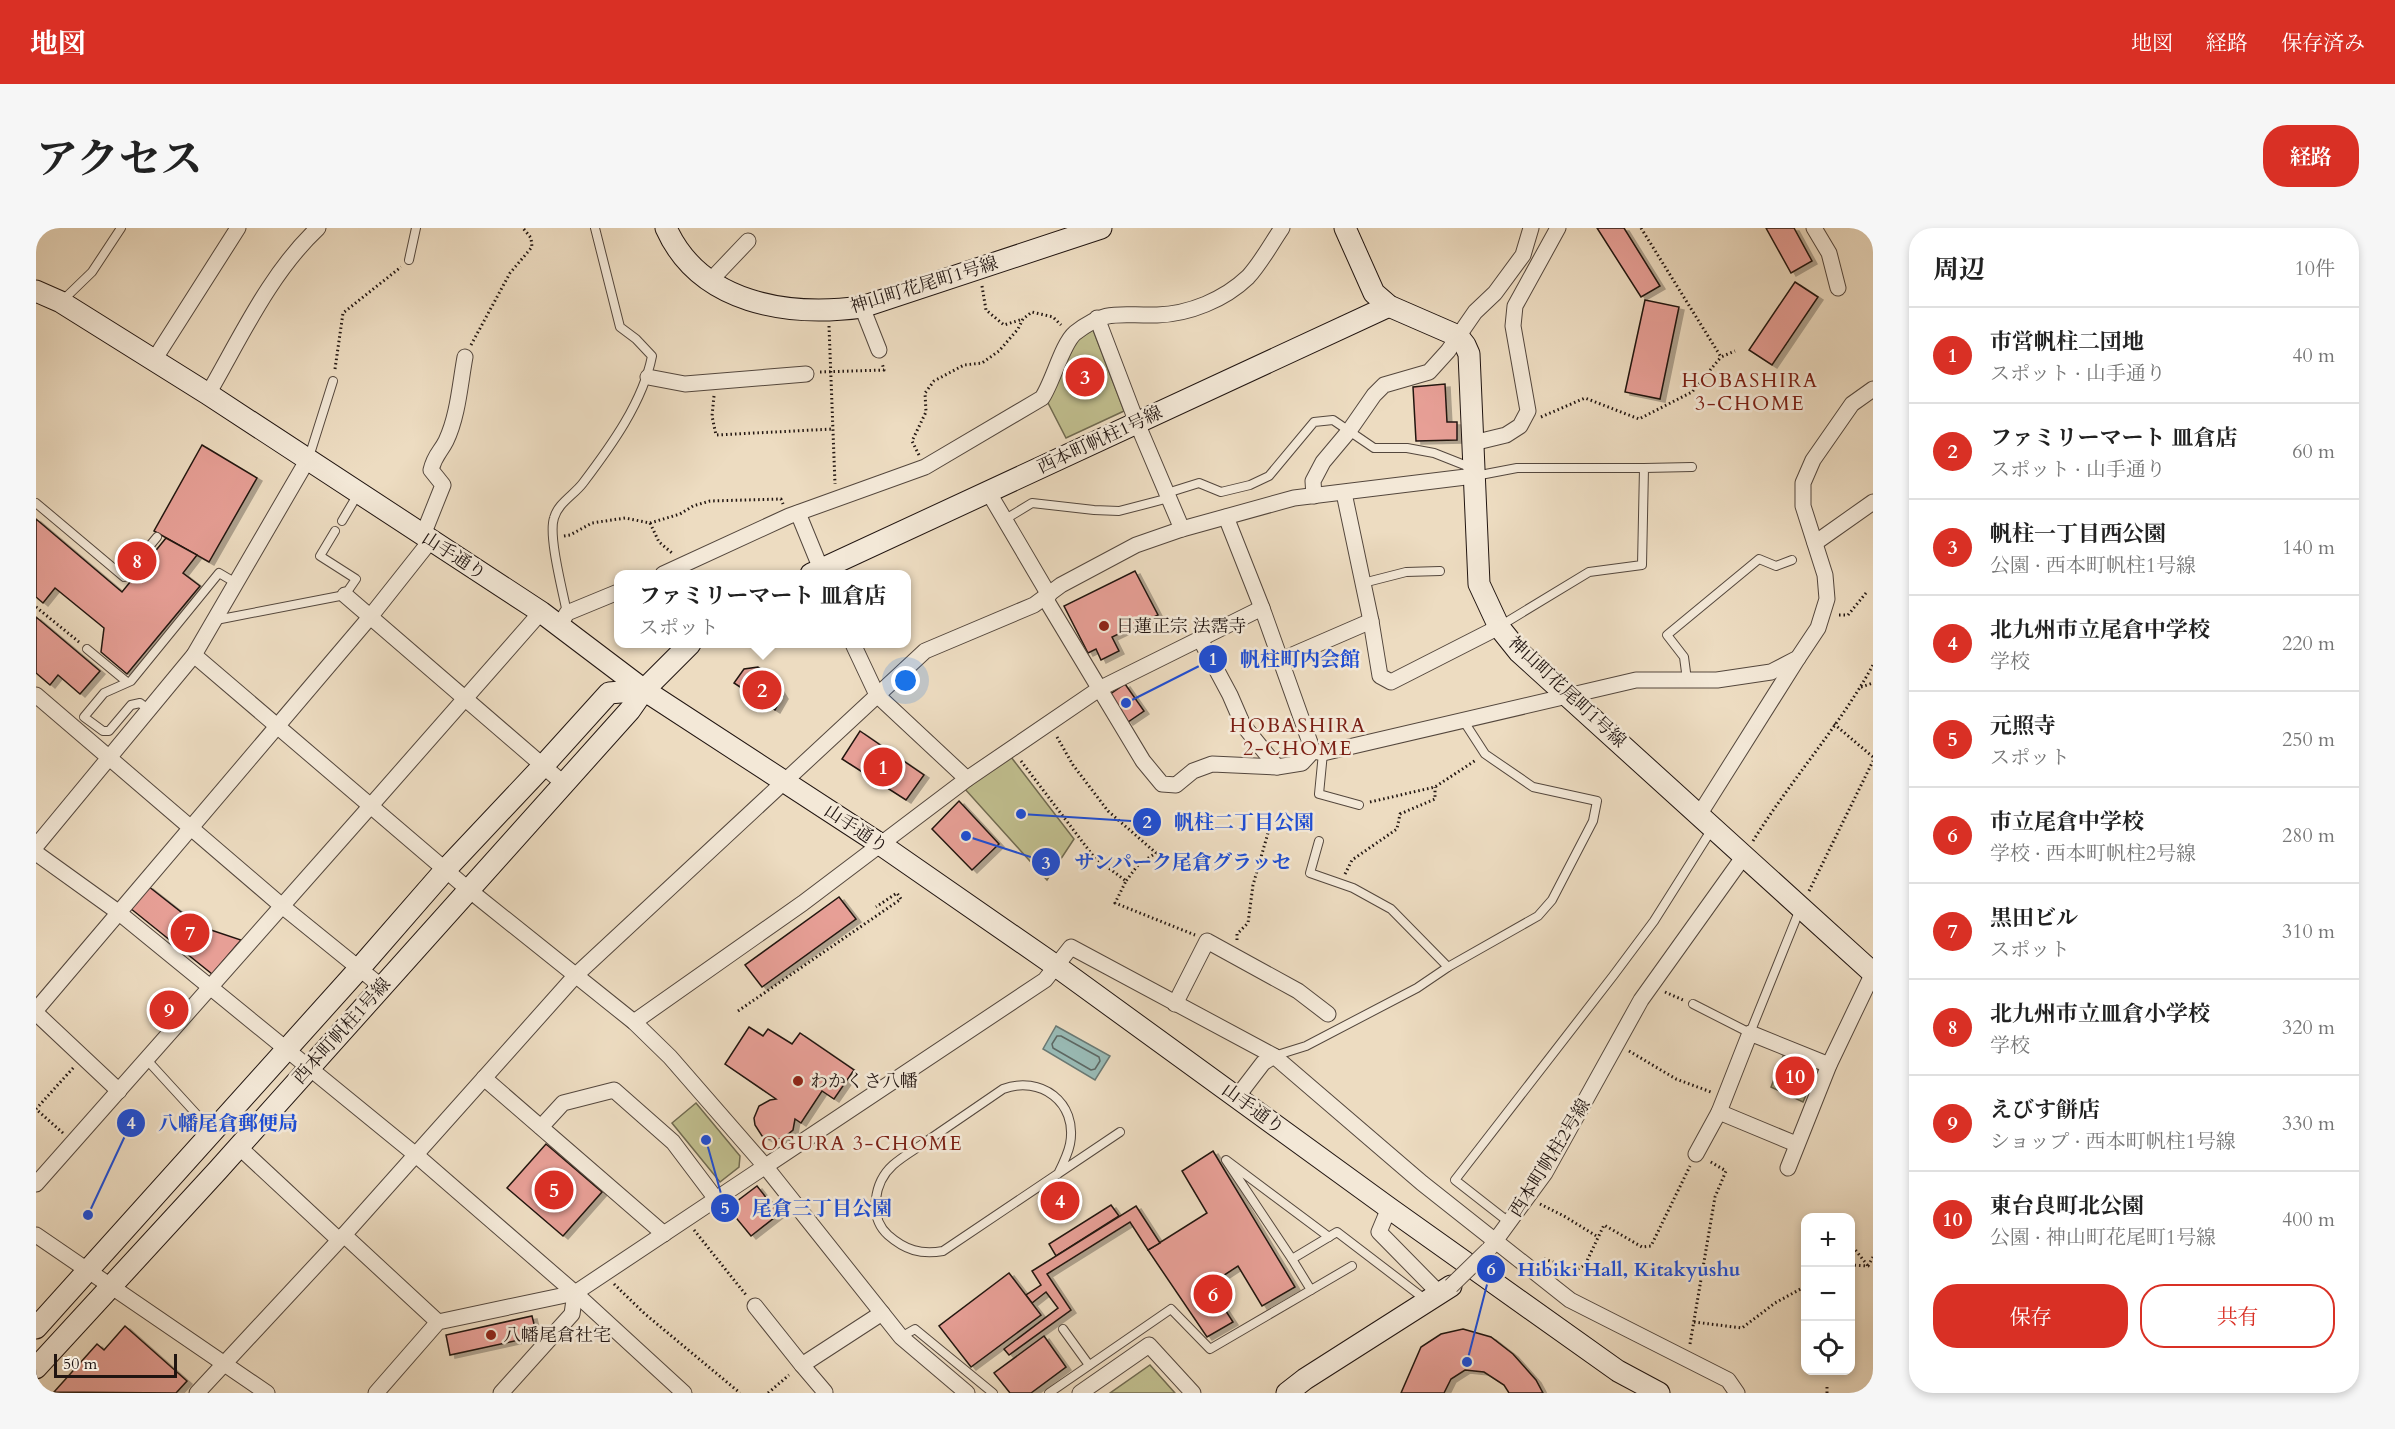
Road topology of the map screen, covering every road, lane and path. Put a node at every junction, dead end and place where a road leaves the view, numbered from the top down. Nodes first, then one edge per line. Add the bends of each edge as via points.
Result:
1 (121, 228) edge
2 (238, 228) edge
3 (318, 228) edge
4 (416, 228) edge
5 (523, 228) edge
6 (595, 228) edge
7 (666, 228) edge
8 (1101, 228) edge
9 (1282, 228) edge
10 (1345, 228) edge
11 (1531, 228) edge
12 (1558, 228) edge
13 (1641, 228) edge
14 (1814, 228) edge
15 (748, 240) dead end
16 (409, 260) joint
17 (980, 270) junction
18 (709, 282) junction
19 (1838, 288) dead end
20 (36, 291) edge
21 (61, 302) junction
22 (1389, 306) junction
23 (862, 307) junction
24 (828, 312) junction
25 (1097, 318) junction
26 (1023, 319) junction
27 (1073, 335) junction
28 (1458, 336) junction
29 (879, 350) dead end
30 (1735, 351) dead end
31 (465, 357) joint
32 (1721, 357) junction
33 (154, 360) junction
34 (884, 370) dead end
35 (832, 371) junction
36 (806, 374) joint
37 (648, 377) junction
38 (333, 381) joint
39 (1873, 389) edge
40 (208, 394) junction
41 (712, 416) dead end
42 (1137, 423) junction
43 (1520, 426) junction
44 (834, 429) junction
45 (1349, 431) junction
46 (1473, 443) junction
47 (308, 459) junction
48 (1692, 466) dead end
49 (924, 467) junction
50 (1644, 468) junction
51 (1474, 472) junction
52 (359, 493) junction
53 (988, 493) junction
54 (1344, 493) junction
55 (1168, 496) junction
56 (1314, 496) junction
57 (836, 499) junction
58 (1873, 502) edge
59 (36, 503) edge
60 (794, 514) junction
61 (1226, 517) junction
62 (342, 520) dead end
63 (1004, 520) junction
64 (650, 523) junction
65 (1182, 529) junction
66 (335, 531) dead end
67 (157, 537) dead end
68 (553, 537) junction
69 (427, 538) junction
70 (1815, 543) junction
71 (1792, 560) dead end
72 (679, 568) junction
73 (674, 570) edge
74 (818, 570) edge
75 (825, 570) edge
76 (1440, 571) dead end
77 (236, 583) junction
78 (1363, 583) junction
79 (1866, 593) dead end
80 (614, 594) edge
81 (345, 596) junction
82 (1047, 596) junction
83 (36, 606) edge
84 (1262, 608) junction
85 (541, 612) junction
86 (1822, 616) junction
87 (370, 617) junction
88 (564, 619) junction
89 (214, 620) junction
90 (1371, 621) junction
91 (1499, 627) junction
92 (1200, 639) junction
93 (686, 648) edge
94 (855, 648) edge
95 (87, 649) joint
96 (194, 655) junction
97 (1798, 658) junction
98 (1281, 660) junction
99 (1873, 665) edge
100 (1687, 680) junction
101 (127, 682) junction
102 (1873, 683) edge
103 (1861, 687) junction
104 (1099, 689) junction
105 (644, 690) junction
106 (36, 695) edge
107 (877, 695) junction
108 (1571, 697) junction
109 (465, 698) junction
110 (149, 710) junction
111 (1462, 720) junction
112 (278, 724) junction
113 (1049, 724) junction
114 (1834, 724) junction
115 (1012, 749) junction
116 (1318, 752) junction
117 (1485, 754) junction
118 (109, 758) junction
119 (1873, 758) edge
120 (543, 766) junction
121 (1277, 767) junction
122 (967, 779) junction
123 (783, 781) junction
124 (562, 783) junction
125 (1435, 787) junction
126 (371, 805) junction
127 (1359, 805) joint
128 (1706, 821) junction
129 (1270, 826) dead end
130 (190, 828) junction
131 (1319, 841) dead end
132 (880, 844) junction
133 (36, 846) edge
134 (36, 853) edge
135 (1744, 856) junction
136 (446, 868) junction
137 (1126, 881) junction
138 (1813, 882) dead end
139 (1340, 884) junction
140 (469, 890) junction
141 (282, 906) junction
142 (1802, 906) junction
143 (876, 907) dead end
144 (118, 912) junction
145 (1207, 941) junction
146 (1235, 957) junction
147 (1056, 966) junction
148 (1448, 967) junction
149 (358, 970) junction
150 (1873, 973) edge
151 (576, 975) junction
152 (1651, 986) junction
153 (213, 987) junction
154 (382, 987) junction
155 (1175, 1004) junction
156 (1693, 1004) joint
157 (36, 1011) edge
158 (738, 1011) dead end
159 (1328, 1014) dead end
160 (634, 1022) junction
161 (1750, 1032) junction
162 (1617, 1045) junction
163 (286, 1049) junction
164 (1274, 1056) junction
165 (83, 1057) junction
166 (147, 1060) junction
167 (1829, 1065) junction
168 (309, 1067) junction
169 (484, 1078) junction
170 (119, 1091) junction
171 (1237, 1097) junction
172 (1722, 1105) junction
173 (541, 1127) junction
174 (213, 1132) junction
175 (1120, 1132) dead end
176 (73, 1143) junction
177 (1796, 1144) junction
178 (239, 1147) junction
179 (196, 1151) junction
180 (1696, 1154) junction
181 (416, 1155) junction
182 (765, 1166) junction
183 (1788, 1168) dead end
184 (218, 1170) junction
185 (1058, 1174) junction
186 (36, 1184) edge
187 (1528, 1197) junction
188 (716, 1199) junction
189 (1389, 1208) junction
190 (686, 1220) junction
191 (1510, 1223) junction
192 (664, 1234) junction
193 (36, 1235) edge
194 (341, 1237) junction
195 (1329, 1237) junction
196 (1598, 1237) junction
197 (1492, 1245) junction
198 (1855, 1248) edge
199 (1516, 1257) junction
200 (1873, 1257) edge
201 (1292, 1259) junction
202 (1855, 1265) edge
203 (1352, 1266) dead end
204 (1868, 1266) junction
205 (88, 1271) junction
206 (604, 1274) junction
207 (112, 1286) junction
208 (1801, 1289) edge
209 (1311, 1290) junction
210 (575, 1293) junction
211 (1439, 1294) junction
212 (755, 1306) joint
213 (882, 1313) junction
214 (438, 1322) junction
215 (1694, 1322) junction
216 (36, 1328) edge
217 (1063, 1329) dead end
218 (901, 1337) junction
219 (1687, 1361) junction
220 (224, 1363) junction
221 (802, 1365) junction
222 (1089, 1365) junction
223 (36, 1368) edge
224 (775, 1386) dead end
225 (1827, 1386) dead end
226 (825, 1392) edge
227 (197, 1393) edge
228 (267, 1393) edge
229 (376, 1393) edge
230 (501, 1393) edge
231 (684, 1393) edge
232 (740, 1393) edge
233 (768, 1393) edge
234 (967, 1393) edge
235 (993, 1393) edge
236 (1048, 1393) edge
237 (1080, 1393) edge
238 (1194, 1393) edge
239 (1287, 1393) edge
240 (1659, 1393) edge
241 (1737, 1393) edge
242 (1827, 1393) edge

1 - 21 lane via 93,272
2 - 33 street
3 - 40 street via 272,284
4 - 16 lane
5 - 31 path via 532,247 510,273
6 - 37 lane via 620,327 652,356
7 - 18 street, 神山町花尾町1号線 via 691,265
8 - 17 street, 神山町花尾町1号線
9 - 25 street via 1249,276 1197,309
10 - 22 street via 1374,293
11 - 28 street via 1523,255
12 - 43 street via 1515,306 1514,326 1528,411
13 - 32 path
14 - 19 street via 1830,253
15 - 18 street
16 - 38 path via 343,312
17 - 23 street, 神山町花尾町1号線
17 - 26 path via 986,310 1004,325
18 - 24 street, 神山町花尾町1号線 via 772,308
20 - 21 street, 山手通り
21 - 33 street, 山手通り
22 - 28 street
22 - 42 street, 西本町帆柱1号線
23 - 24 street, 神山町花尾町1号線
23 - 29 street
24 - 35 path
25 - 27 street
25 - 42 street
26 - 27 path via 1032,312 1053,317
26 - 49 path via 999,351 982,363 964,365 934,381 925,393 926,412 912,441
27 - 49 street via 1042,398
28 - 45 street via 1429,372 1384,385
28 - 46 street, 神山町花尾町1号線 via 1469,354
30 - 32 path
31 - 69 street via 456,410 446,441 434,457 432,470 443,485
32 - 43 path via 1692,392 1639,419 1585,398
33 - 40 street, 山手通り
34 - 35 path
35 - 36 path
35 - 44 path
36 - 37 street via 685,384
37 - 68 lane via 619,432 581,486 561,504 553,518
38 - 47 lane
39 - 70 street via 1852,404 1813,460 1803,483 1803,506
40 - 47 street, 山手通り
41 - 44 path via 716,435
42 - 53 street, 西本町帆柱1号線
42 - 55 street
43 - 46 street via 1506,435
44 - 57 path
45 - 51 lane via 1374,448 1434,453
45 - 55 lane via 1333,420 1314,422 1269,476 1221,492 1199,483
45 - 56 street via 1323,462 1313,481
46 - 51 street, 神山町花尾町1号線
47 - 52 street, 山手通り
47 - 77 street
48 - 50 lane
49 - 57 street
50 - 51 lane
50 - 91 lane via 1642,565 1589,572
51 - 54 street
51 - 91 street, 神山町花尾町1号線 via 1479,584
52 - 62 lane
52 - 69 street, 山手通り
53 - 63 street
53 - 75 street, 西本町帆柱1号線
54 - 56 street
54 - 78 street
55 - 63 lane via 1119,511 1032,503
55 - 65 street
56 - 61 street
57 - 60 street
58 - 70 street
59 - 67 lane via 124,577
60 - 64 path via 781,499 710,501
60 - 72 street
60 - 74 street
61 - 65 street
61 - 84 street
63 - 82 street
64 - 68 path via 625,518 592,523 570,535
64 - 72 path via 659,542 676,556
65 - 82 street via 1136,544
66 - 81 lane via 320,556 356,579
68 - 88 lane
69 - 85 street, 山手通り
69 - 87 street
70 - 86 street via 1826,583 1827,600
71 - 100 lane via 1776,566 1759,560 1667,635 1684,657
72 - 73 street
76 - 78 lane via 1406,572
77 - 89 street
77 - 101 lane via 219,573
78 - 90 street
79 - 86 path via 1848,615
80 - 88 street
81 - 87 street
81 - 89 lane
82 - 104 street
82 - 107 street via 1034,606 925,651
83 - 95 path
84 - 92 street
84 - 98 street
85 - 88 street, 山手通り
85 - 109 street
86 - 97 street
87 - 109 street
87 - 112 street
88 - 105 street, 山手通り
89 - 96 street
90 - 91 street via 1380,676 1391,682
90 - 98 street
91 - 108 street, 神山町花尾町1号線 via 1519,652
92 - 104 street
92 - 121 street via 1243,726
93 - 105 street, 西本町帆柱1号線
94 - 107 street
95 - 101 lane
96 - 110 street
96 - 112 street
97 - 100 street via 1770,672
97 - 128 street
98 - 116 street
99 - 103 path
100 - 108 street via 1636,680
101 - 110 lane via 104,693 84,717 102,731 109,731 131,705 141,703
102 - 103 path
103 - 114 path
104 - 113 street
104 - 121 street via 1143,761 1162,784 1176,785 1193,771 1212,764
105 - 120 street, 西本町帆柱1号線 via 609,693
105 - 123 street, 山手通り
105 - 124 street, 西本町帆柱1号線
106 - 118 street
107 - 122 street
107 - 123 street
108 - 111 street
108 - 128 street, 神山町花尾町1号線
109 - 120 street
109 - 126 street
110 - 118 street
111 - 116 street
111 - 117 lane
112 - 126 street
112 - 130 street
113 - 115 street
113 - 137 path via 1073,765 1108,811 1156,853 1138,865
114 - 119 path
114 - 135 path
115 - 122 street
115 - 137 path via 1094,857
116 - 121 street via 1302,763
116 - 127 lane via 1319,794
117 - 125 path
117 - 148 lane via 1533,787 1598,801 1593,821 1552,900 1539,916
118 - 130 street
118 - 133 street
119 - 138 path
120 - 124 street
120 - 136 street, 西本町帆柱1号線
122 - 132 street
123 - 132 street, 山手通り
123 - 151 street
124 - 140 street, 西本町帆柱1号線
125 - 127 path
125 - 139 path via 1435,800 1401,814 1397,829 1352,860
126 - 136 street
126 - 141 street
128 - 135 street, 神山町花尾町1号線
128 - 191 lane via 1654,921 1455,1180
129 - 146 path via 1253,885 1248,923 1238,934
130 - 141 street
130 - 144 street
131 - 139 lane via 1310,873
132 - 147 street, 山手通り
132 - 160 street
134 - 144 street
135 - 142 street, 神山町花尾町1号線
135 - 152 street, 西本町帆柱2号線
136 - 140 street
136 - 149 street, 西本町帆柱1号線
137 - 145 path via 1115,903
139 - 148 lane via 1392,909
140 - 151 street
140 - 154 street, 西本町帆柱1号線
141 - 149 street
141 - 153 street
142 - 150 street, 神山町花尾町1号線
142 - 161 lane
143 - 158 path via 897,893 901,899
144 - 153 street
144 - 157 street
145 - 146 street
145 - 155 street
146 - 159 street via 1298,991
147 - 155 street via 1071,946
147 - 171 street, 山手通り
147 - 182 street via 1045,980
148 - 164 lane via 1418,988 1306,1046
149 - 154 street
149 - 163 street, 西本町帆柱1号線
150 - 167 street
151 - 160 street
151 - 169 street
152 - 156 path
152 - 162 street, 西本町帆柱2号線
153 - 163 street
153 - 166 street
154 - 168 street, 西本町帆柱1号線
155 - 164 street
156 - 161 lane
157 - 165 street
160 - 182 street via 670,1057
161 - 167 street
161 - 172 street
162 - 172 path
162 - 187 street, 西本町帆柱2号線
163 - 168 street
163 - 174 street, 西本町帆柱1号線
164 - 171 street
164 - 197 street
165 - 170 street
165 - 176 path via 36,1109
166 - 170 street
166 - 174 lane
167 - 177 street
168 - 178 street, 西本町帆柱1号線
168 - 181 street
169 - 173 street
169 - 181 street
170 - 176 street
171 - 189 street, 山手通り
172 - 177 street
172 - 180 street
173 - 188 street via 562,1103 614,1090 673,1142
173 - 192 street
174 - 179 street, 西本町帆柱1号線
175 - 185 lane
176 - 186 street
177 - 183 street
178 - 184 street, 西本町帆柱1号線
178 - 194 street
179 - 184 street
179 - 205 street, 西本町帆柱1号線
180 - 196 path via 1651,1246 1642,1247 1604,1225
180 - 215 path via 1726,1171 1715,1197
181 - 194 street
181 - 210 street
182 - 188 street
182 - 213 street
184 - 207 street, 西本町帆柱1号線
185 - 185 lane via 943,1251 927,1254 904,1247 885,1233 877,1217 877,1188 892,1166 1003,1089 1018,1083 1046,1090 1059,1099 1066,1112 1071,1142
187 - 191 street, 西本町帆柱2号線
187 - 196 path
188 - 190 street
189 - 211 street via 1379,1232
189 - 240 street, 山手通り via 1618,1371
190 - 192 street
190 - 212 path
191 - 197 street, 西本町帆柱2号線
192 - 206 street
193 - 205 street
194 - 214 street
194 - 220 street
195 - 201 lane
195 - 201 lane via 1226,1160
195 - 211 lane via 1337,1232
196 - 199 path via 1585,1265 1576,1270 1534,1255
197 - 199 street
197 - 211 street, 西本町帆柱2号線, bridge
198 - 204 path
199 - 219 street via 1570,1300
200 - 204 path
201 - 209 lane
202 - 204 path
203 - 209 lane
205 - 207 street
205 - 216 street, 西本町帆柱1号線
206 - 210 street
206 - 232 path via 645,1314
207 - 220 street
207 - 223 street, 西本町帆柱1号線
208 - 215 path via 1742,1328
209 - 222 lane via 1210,1349 1171,1309
210 - 214 street
210 - 230 street via 572,1314
210 - 231 street
211 - 239 street, 西本町帆柱2号線
212 - 221 street
213 - 218 street
213 - 221 street
214 - 229 street
215 - 219 path
217 - 222 lane
218 - 234 street
218 - 235 lane via 915,1329
219 - 241 street via 1728,1380
220 - 227 street
220 - 228 street
221 - 226 street
222 - 236 lane
224 - 233 path
225 - 242 path
237 - 238 street via 1149,1345

